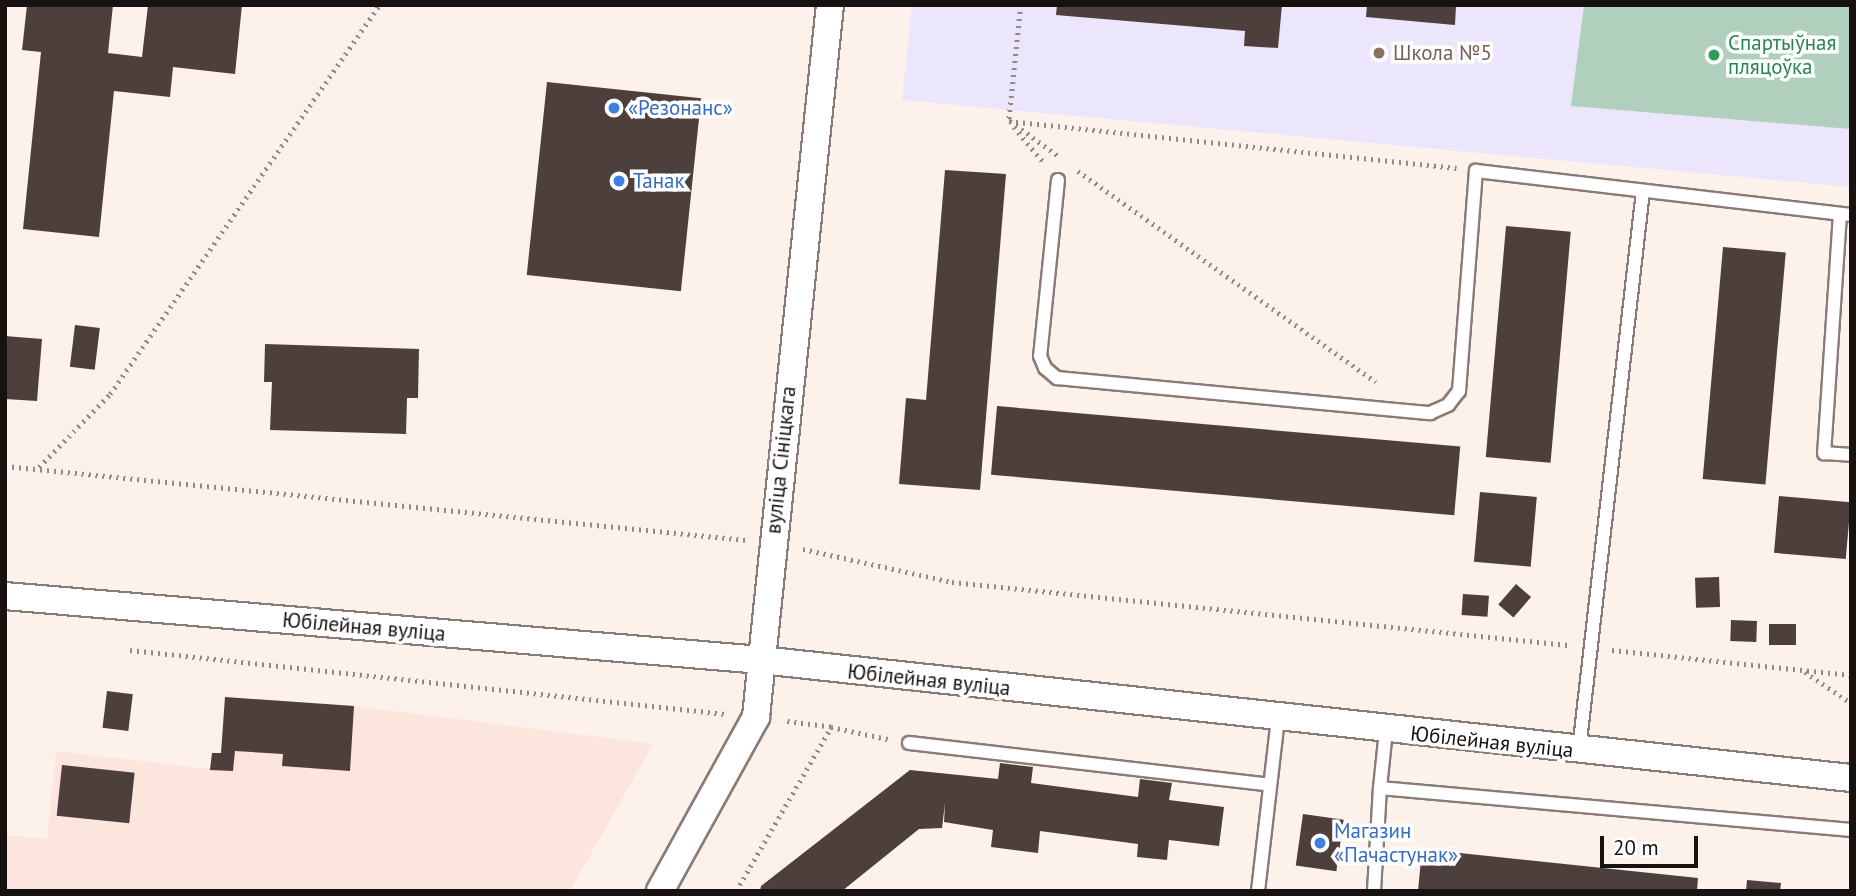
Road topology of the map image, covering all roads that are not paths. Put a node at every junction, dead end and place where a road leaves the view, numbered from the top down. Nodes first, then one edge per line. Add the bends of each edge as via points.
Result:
1 (830, 5) edge
2 (1058, 180) road end
3 (1643, 191) junction
4 (1846, 215) edge
5 (1851, 455) edge
6 (5, 596) edge
7 (761, 660) junction
8 (1278, 719) junction
9 (1386, 730) junction
10 (909, 743) road end
11 (1578, 752) junction
12 (1851, 778) edge
13 (1270, 785) junction
14 (1380, 788) junction
15 (1851, 830) edge
16 (660, 891) edge
17 (1258, 891) edge
18 (1374, 891) edge

1 - 7 street, вуліца Сініцкага
2 - 3 lane via 1040,355 1045,368 1057,378 1430,413 1448,405 1460,391 1476,171
3 - 4 lane
3 - 11 lane
4 - 5 lane via 1824,453
6 - 7 street, Юбілейная вуліца
7 - 8 street, Юбілейная вуліца
7 - 16 street, вуліца Сініцкага via 756,717
8 - 9 street, Юбілейная вуліца
8 - 13 lane
9 - 11 street, Юбілейная вуліца
9 - 14 lane
10 - 13 lane
11 - 12 street, Юбілейная вуліца
13 - 17 lane
14 - 15 lane
14 - 18 lane

